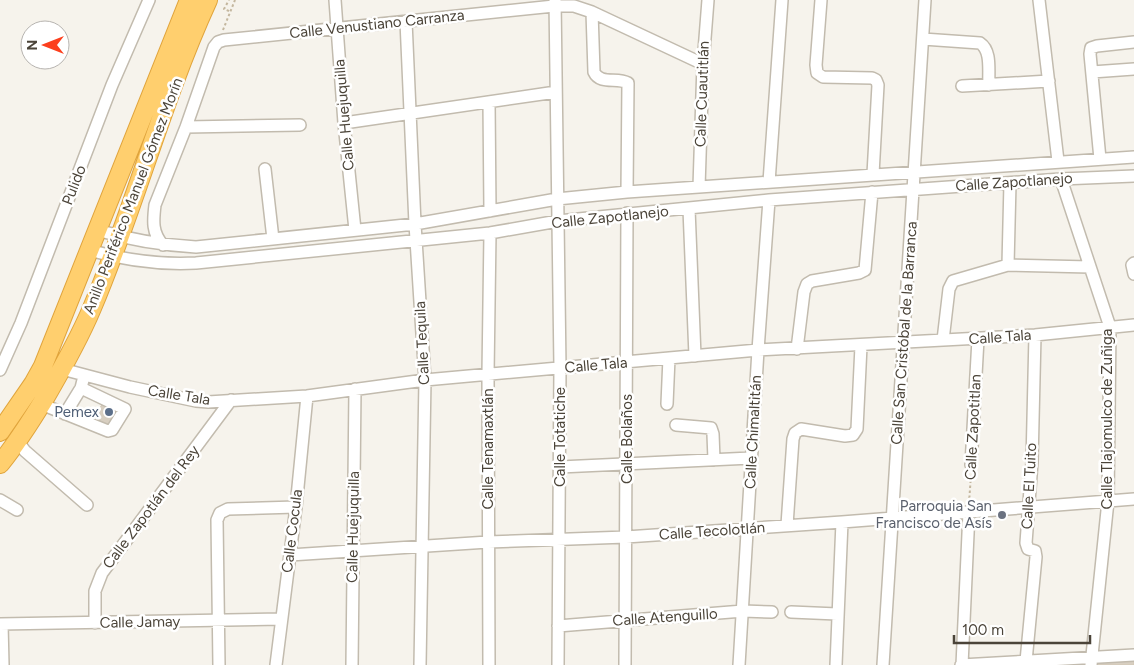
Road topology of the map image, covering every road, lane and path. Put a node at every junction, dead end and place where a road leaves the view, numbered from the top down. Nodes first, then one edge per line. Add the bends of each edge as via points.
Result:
1 (148, 0) edge
2 (189, 0) edge
3 (208, 0) edge
4 (229, 0) edge
5 (235, 0) edge
6 (335, 0) edge
7 (708, 0) edge
8 (782, 0) edge
9 (821, 0) edge
10 (925, 0) edge
11 (1039, 0) edge
12 (555, 3) edge
13 (230, 12) junction
14 (592, 12) junction
15 (406, 21) junction
16 (337, 28) junction
17 (923, 39) junction
18 (218, 42) junction
19 (1134, 42) edge
20 (703, 64) junction
21 (1134, 69) edge
22 (1092, 72) junction
23 (1049, 81) junction
24 (989, 85) junction
25 (962, 86) dead end
26 (556, 92) junction
27 (489, 102) junction
28 (410, 113) junction
29 (344, 123) junction
30 (300, 125) dead end
31 (186, 127) junction
32 (1134, 157) edge
33 (1100, 159) junction
34 (1058, 161) junction
35 (265, 168) dead end
36 (914, 172) junction
37 (873, 174) junction
38 (1134, 176) edge
39 (1061, 179) junction
40 (769, 182) junction
41 (1010, 182) junction
42 (699, 187) junction
43 (914, 188) junction
44 (628, 192) junction
45 (872, 192) junction
46 (557, 199) junction
47 (769, 200) junction
48 (689, 209) junction
49 (490, 211) junction
50 (627, 214) junction
51 (558, 221) junction
52 (415, 224) junction
53 (97, 230) junction
54 (355, 230) junction
55 (490, 233) junction
56 (120, 237) junction
57 (273, 239) junction
58 (417, 240) junction
59 (163, 245) junction
60 (89, 250) junction
61 (113, 257) junction
62 (1134, 263) edge
63 (1008, 265) junction
64 (1090, 267) junction
65 (1134, 274) edge
66 (1134, 325) edge
67 (1110, 327) junction
68 (1035, 335) junction
69 (978, 339) junction
70 (943, 340) junction
71 (903, 344) junction
72 (862, 346) junction
73 (797, 349) junction
74 (758, 350) junction
75 (695, 356) junction
76 (669, 358) junction
77 (627, 362) junction
78 (62, 368) junction
79 (560, 368) junction
80 (0, 370) edge
81 (488, 374) junction
82 (85, 375) junction
83 (425, 380) junction
84 (130, 387) junction
85 (81, 388) junction
86 (355, 390) junction
87 (306, 396) junction
88 (232, 400) junction
89 (41, 404) junction
90 (667, 404) dead end
91 (125, 409) junction
92 (65, 414) junction
93 (676, 425) dead end
94 (0, 432) edge
95 (18, 442) junction
96 (751, 458) junction
97 (714, 460) junction
98 (0, 464) edge
99 (627, 465) junction
100 (971, 465) joint
101 (560, 468) junction
102 (1134, 499) edge
103 (0, 500) edge
104 (1108, 501) junction
105 (87, 505) dead end
106 (296, 507) junction
107 (1028, 508) junction
108 (17, 510) dead end
109 (969, 512) junction
110 (892, 518) junction
111 (842, 522) junction
112 (787, 525) junction
113 (748, 529) junction
114 (626, 537) junction
115 (558, 540) junction
116 (488, 542) junction
117 (423, 546) junction
118 (353, 551) junction
119 (290, 555) junction
120 (743, 612) junction
121 (772, 612) dead end
122 (791, 612) dead end
123 (838, 614) junction
124 (281, 619) junction
125 (218, 620) junction
126 (626, 620) junction
127 (95, 622) junction
128 (1, 624) edge
129 (558, 626) junction
130 (1134, 655) edge
131 (1026, 661) junction
132 (1092, 661) edge
133 (3, 665) edge
134 (219, 665) edge
135 (276, 665) edge
136 (352, 665) edge
137 (420, 665) edge
138 (488, 665) edge
139 (558, 665) edge
140 (625, 665) edge
141 (739, 665) edge
142 (836, 665) edge
143 (883, 665) edge
144 (962, 665) edge

1 - 80 street, Pulido
2 - 53 highway, Anillo Periférico Manuel Gómez Morín
3 - 56 highway, Anillo Periférico Manuel Gómez Morín
4 - 13 path via 224,9
5 - 13 path
6 - 16 street, Calle Huejuquilla
7 - 20 street, Calle Cuautitlán
8 - 40 street
9 - 37 street via 817,73 823,77 872,78 878,85
10 - 17 street, Calle San Cristóbal de la Barranca
11 - 23 street
12 - 14 street, Calle Venustiano Carranza
12 - 15 street, Calle Venustiano Carranza
12 - 26 street, Calle Totatiche
13 - 18 path
14 - 20 street, Calle Venustiano Carranza
14 - 44 street via 596,77 628,83
15 - 16 street, Calle Venustiano Carranza
15 - 28 street, Calle Tequila
16 - 18 street, Calle Venustiano Carranza
16 - 29 street, Calle Huejuquilla
17 - 24 street via 980,43 988,53
17 - 36 street, Calle San Cristóbal de la Barranca
18 - 31 street
19 - 22 street via 1091,48
20 - 42 street, Calle Cuautitlán
21 - 22 street
22 - 33 street
23 - 24 street
23 - 34 street
24 - 25 street
26 - 27 street
26 - 46 street, Calle Totatiche
27 - 28 street
27 - 49 street
28 - 29 street
28 - 52 street, Calle Tequila
29 - 54 street, Calle Huejuquilla
30 - 31 street
31 - 59 street via 155,206 154,230
32 - 33 street, Calle Zapotlanejo
33 - 34 street, Calle Zapotlanejo
34 - 36 street, Calle Zapotlanejo
35 - 57 street
36 - 37 street, Calle Zapotlanejo
36 - 43 street, Calle San Cristóbal de la Barranca
37 - 40 street, Calle Zapotlanejo
38 - 39 street, Calle Zapotlanejo
39 - 41 street, Calle Zapotlanejo
39 - 64 street, Calle Tlajomulco de Zuñiga
40 - 42 street, Calle Zapotlanejo
41 - 43 street, Calle Zapotlanejo
41 - 63 street
42 - 44 street, Calle Zapotlanejo
43 - 45 street, Calle Zapotlanejo
43 - 71 street, Calle San Cristóbal de la Barranca
44 - 46 street, Calle Zapotlanejo
45 - 47 street, Calle Zapotlanejo
45 - 73 street via 865,270 807,284
46 - 49 street, Calle Zapotlanejo
46 - 51 street, Calle Totatiche
47 - 48 street, Calle Zapotlanejo
47 - 74 street, Calle Chimaltitán
48 - 50 street, Calle Zapotlanejo
48 - 75 street
49 - 52 street, Calle Zapotlanejo
50 - 51 street, Calle Zapotlanejo
50 - 77 street, Calle Bolaños
51 - 55 street, Calle Zapotlanejo
51 - 79 street, Calle Totatiche
52 - 54 street, Calle Zapotlanejo
52 - 58 street, Calle Tequila
53 - 56 street, Calle Zapotlanejo
53 - 60 highway, Anillo Periférico Manuel Gómez Morín
54 - 57 street, Calle Zapotlanejo
55 - 58 street, Calle Zapotlanejo
55 - 81 street, Calle Tenamaxtlán
56 - 59 street, Calle Zapotlanejo
56 - 61 highway, Anillo Periférico Manuel Gómez Morín
57 - 59 street, Calle Zapotlanejo via 196,247
58 - 61 street, Calle Zapotlanejo via 196,263 171,264
58 - 83 street, Calle Tequila
60 - 61 street, Calle Zapotlanejo
60 - 94 highway, Anillo Periférico Manuel Gómez Morín via 43,366
61 - 78 highway, Anillo Periférico Manuel Gómez Morín via 92,309
62 - 65 street
63 - 64 street
63 - 70 street via 953,281 949,288
64 - 67 street, Calle Tlajomulco de Zuñiga
66 - 67 street, Calle Tala
67 - 68 street, Calle Tala
67 - 104 street, Calle Tlajomulco de Zuñiga
68 - 69 street, Calle Tala
68 - 107 street, Calle El Tuito
69 - 70 street, Calle Tala
69 - 100 street, Calle Zapotitlan
70 - 71 street, Calle Tala
71 - 72 street, Calle Tala
71 - 110 street, Calle San Cristóbal de la Barranca
72 - 73 street, Calle Tala
72 - 112 street via 857,429 845,436 801,430 795,433
73 - 74 street, Calle Tala
74 - 75 street, Calle Tala
74 - 96 street, Calle Chimaltitán
75 - 76 street, Calle Tala
76 - 77 street, Calle Tala
76 - 90 street
77 - 79 street, Calle Tala
77 - 99 street, Calle Bolaños
78 - 82 street, Calle Tala
78 - 89 highway, Anillo Periférico Manuel Gómez Morín
79 - 81 street, Calle Tala
79 - 101 street, Calle Totatiche
81 - 83 street, Calle Tala
81 - 116 street, Calle Tenamaxtlán
82 - 84 street, Calle Tala
82 - 85 street
83 - 86 street, Calle Tala
83 - 117 street, Calle Tequila
84 - 88 street, Calle Tala via 196,401
84 - 91 street
85 - 91 street
85 - 92 street
86 - 87 street, Calle Tala
86 - 118 street, Calle Huejuquilla
87 - 88 street, Calle Tala
87 - 106 street, Calle Cocula
88 - 127 street, Calle Zapotlán del Rey via 102,573 95,591
89 - 92 street
89 - 95 highway, Anillo Periférico Manuel Gómez Morín
91 - 92 street via 115,428 108,431
93 - 97 street via 711,428
95 - 98 highway, Anillo Periférico Manuel Gómez Morín
95 - 105 street
96 - 97 street
96 - 113 street, Calle Chimaltitán
97 - 99 street
99 - 101 street
99 - 114 street, Calle Bolaños
100 - 109 path, Calle Zapotitlan
101 - 115 street, Calle Totatiche
102 - 104 street, Calle Tecolotlán
103 - 108 street
104 - 107 street, Calle Tecolotlán
104 - 132 street, Calle Tlajomulco de Zuñiga
106 - 119 street, Calle Cocula
106 - 125 street via 228,509 220,513 217,520
107 - 109 street, Calle Tecolotlán
107 - 131 street, Calle El Tuito via 1026,543 1028,550 1035,551 1036,556
109 - 110 street, Calle Tecolotlán
109 - 144 street
110 - 111 street, Calle Tecolotlán
110 - 143 street, Calle San Cristóbal de la Barranca
111 - 112 street, Calle Tecolotlán
111 - 123 street
112 - 113 street, Calle Tecolotlán
113 - 114 street, Calle Tecolotlán
113 - 120 street, Calle Chimaltitán
114 - 115 street, Calle Tecolotlán
114 - 126 street, Calle Bolaños
115 - 116 street, Calle Tecolotlán
115 - 129 street, Calle Totatiche
116 - 117 street, Calle Tecolotlán
116 - 138 street, Calle Tenamaxtlán
117 - 118 street, Calle Tecolotlán
117 - 137 street, Calle Tequila
118 - 119 street, Calle Tecolotlán
118 - 136 street, Calle Huejuquilla
119 - 124 street, Calle Cocula
120 - 121 street, Calle Atenguillo
120 - 126 street, Calle Atenguillo
120 - 141 street, Calle Chimaltitán
122 - 123 street
123 - 142 street
124 - 125 street, Calle Jamay
124 - 135 street, Calle Cocula
125 - 127 street, Calle Jamay
125 - 134 street
126 - 129 street, Calle Atenguillo
126 - 140 street, Calle Bolaños
127 - 128 street, Calle Jamay
128 - 133 street
129 - 139 street, Calle Totatiche
130 - 132 street
131 - 132 street
131 - 144 street

